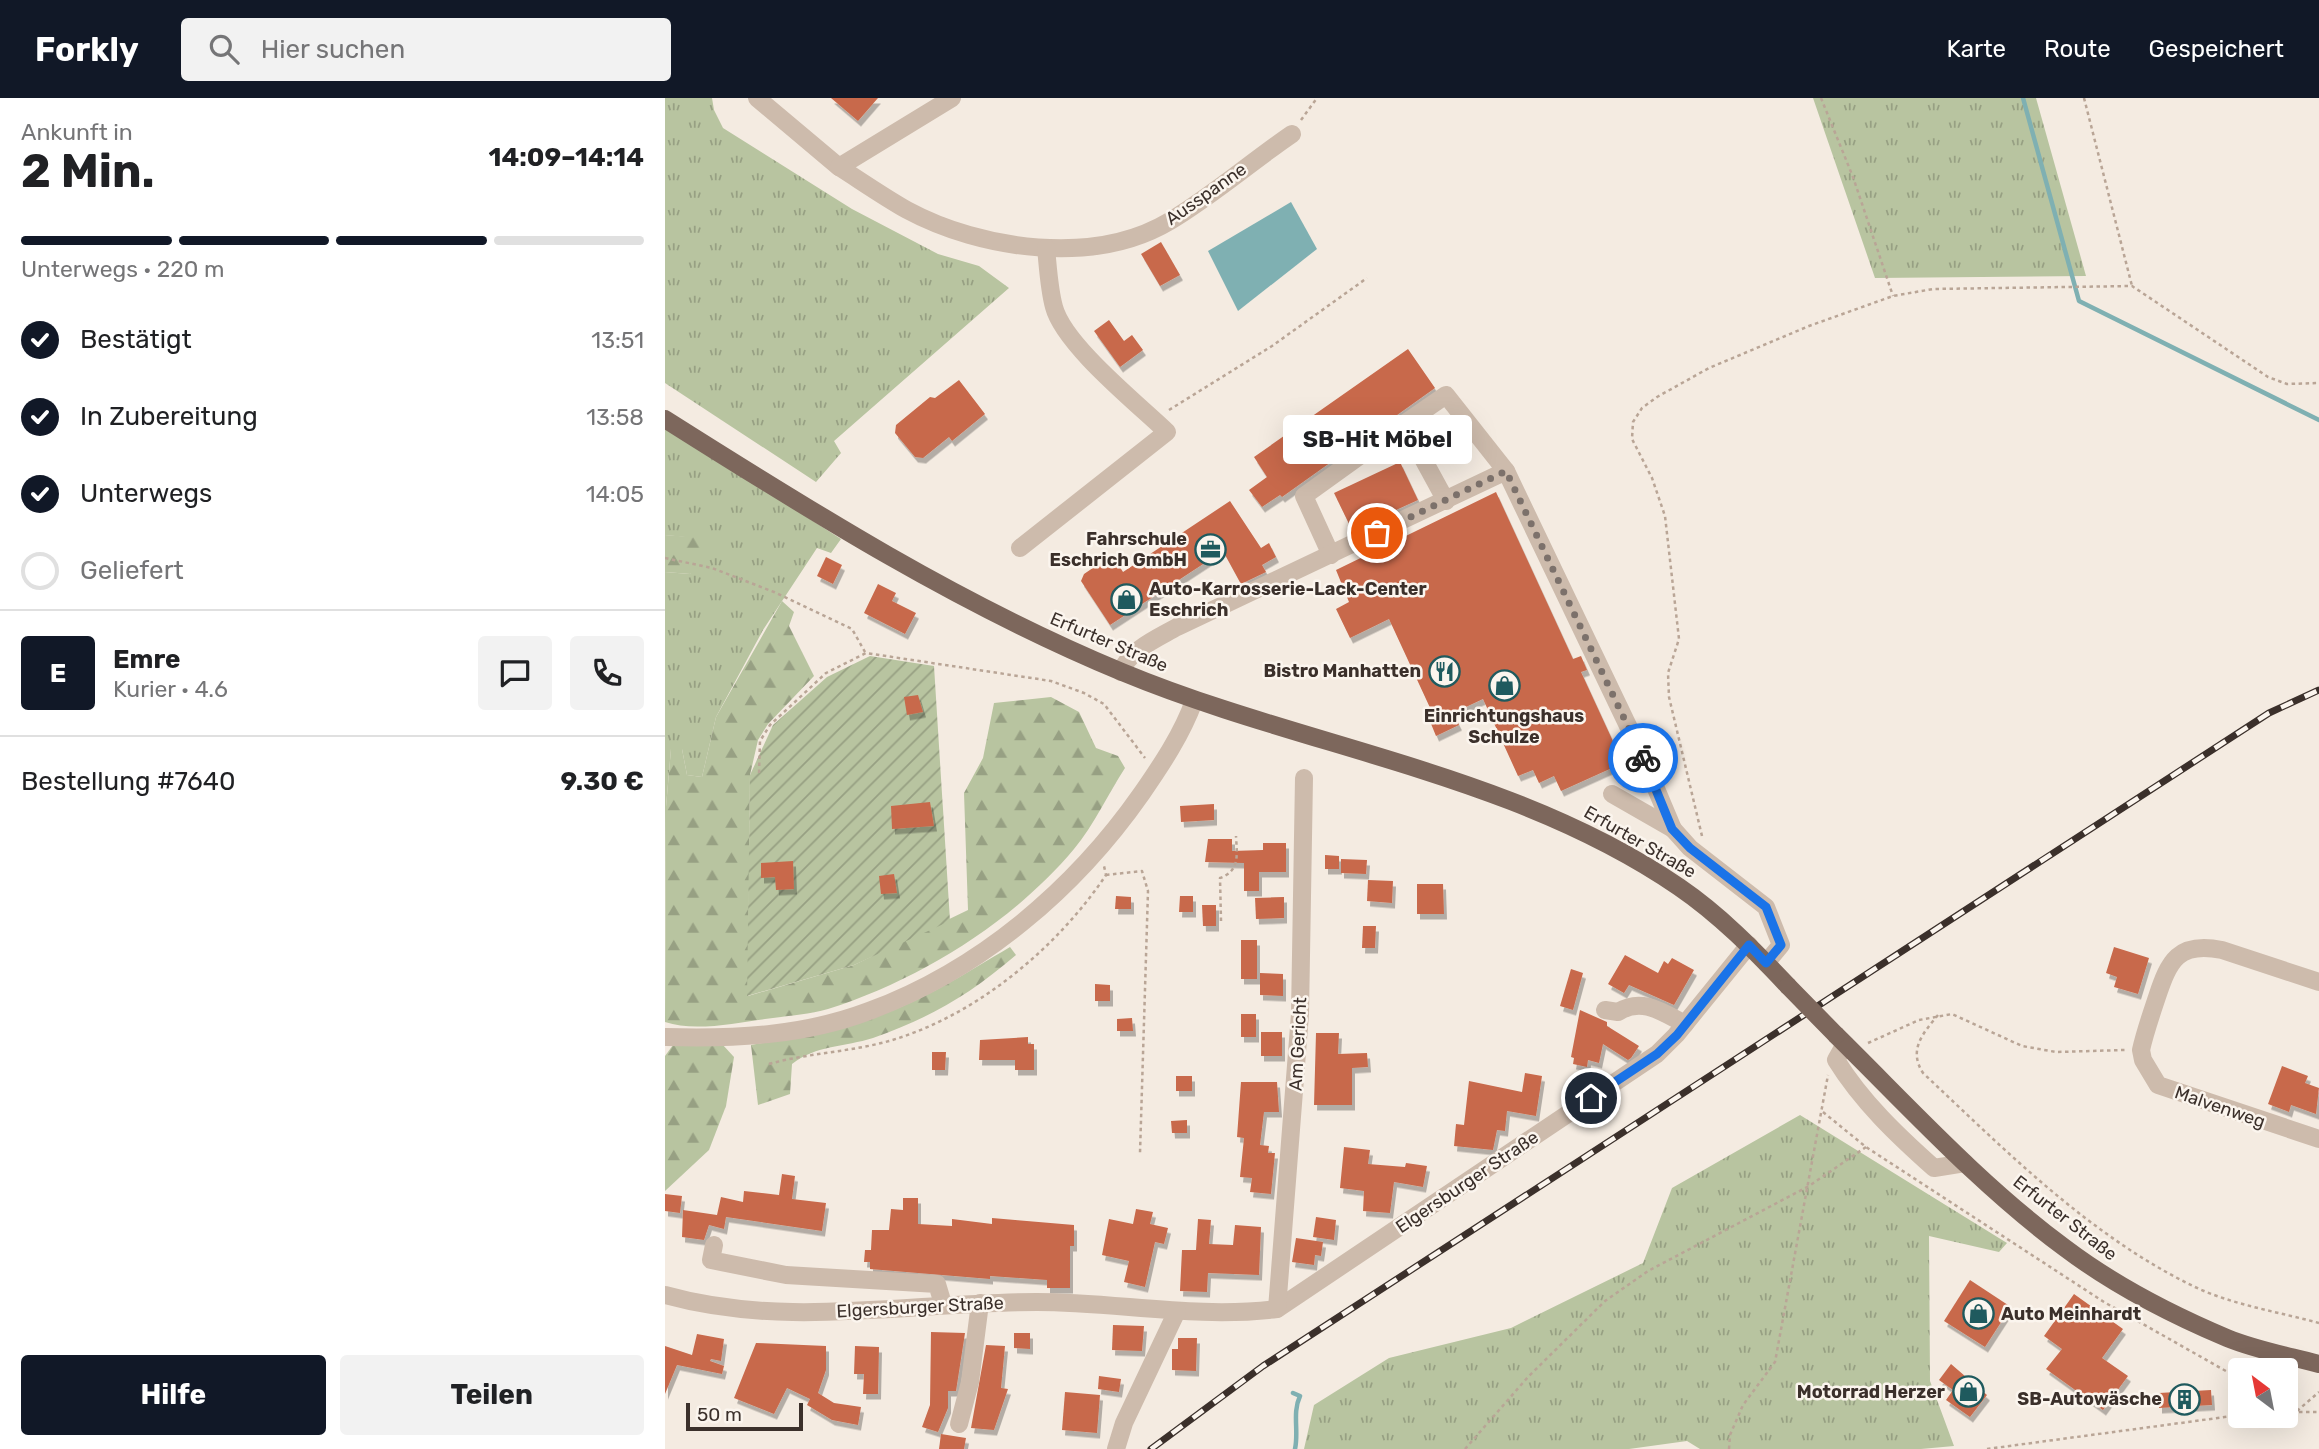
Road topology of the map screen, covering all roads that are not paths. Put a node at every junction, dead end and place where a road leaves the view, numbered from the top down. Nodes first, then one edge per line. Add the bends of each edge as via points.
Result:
1 (757, 98) edge
2 (952, 98) edge
3 (1292, 134) road end
4 (839, 167) junction
5 (1046, 248) junction
6 (665, 419) edge
7 (1404, 424) junction
8 (1506, 471) junction
9 (1446, 501) junction
10 (1020, 548) dead end
11 (1331, 555) junction
12 (1121, 672) junction
13 (1194, 701) junction
14 (1304, 778) dead end
15 (1612, 794) dead end
16 (1672, 829) junction
17 (1749, 945) junction
18 (1766, 963) junction
19 (2319, 982) edge
20 (1605, 1010) dead end
21 (1685, 1024) junction
22 (665, 1037) edge
23 (1845, 1044) junction
24 (2319, 1139) edge
25 (1965, 1163) junction
26 (714, 1245) dead end
27 (665, 1295) edge
28 (980, 1303) junction
29 (943, 1304) junction
30 (1277, 1309) junction
31 (1177, 1311) junction
32 (2319, 1364) edge
33 (959, 1424) dead end
34 (1117, 1449) edge

1 - 4 street, Ausspanne
2 - 4 street
3 - 5 street, Ausspanne via 1169,222 1102,244
4 - 5 street, Ausspanne via 908,211 969,234
5 - 10 street via 1060,321 1088,357 1167,432
6 - 12 main road, Erfurter Straße via 811,512 981,608
7 - 8 street via 1446,395
7 - 9 street
7 - 11 street via 1304,496
8 - 9 street
8 - 16 street via 1641,753
9 - 11 street
11 - 12 street via 1177,627 1139,650
12 - 13 main road, Erfurter Straße
13 - 17 main road, Erfurter Straße via 1485,791 1570,826 1680,887
13 - 22 street via 1158,770 1101,849 1011,931 927,983 869,1011 737,1039
14 - 30 street, Am Gericht via 1300,1014
15 - 16 street
16 - 18 street via 1766,907 1781,945
17 - 18 main road, Erfurter Straße
17 - 21 street, Elgersburger Straße
18 - 23 main road, Erfurter Straße, bridge
19 - 24 street, Malvenweg via 2222,950 2192,949 2168,965 2141,1050 2158,1085
20 - 21 street via 1618,1012 1642,1004
21 - 30 street, Elgersburger Straße via 1657,1054
23 - 25 main road, Erfurter Straße
23 - 25 street via 1836,1060 1862,1098 1904,1141 1934,1168
25 - 32 main road, Erfurter Straße via 2037,1226 2110,1279 2230,1340
26 - 29 street via 711,1260 786,1275 937,1284
27 - 29 street, Elgersburger Straße via 755,1312 814,1313
28 - 29 street, Elgersburger Straße
28 - 31 street, Elgersburger Straße
28 - 33 street via 969,1392
30 - 31 street, Elgersburger Straße
31 - 34 street via 1124,1423

